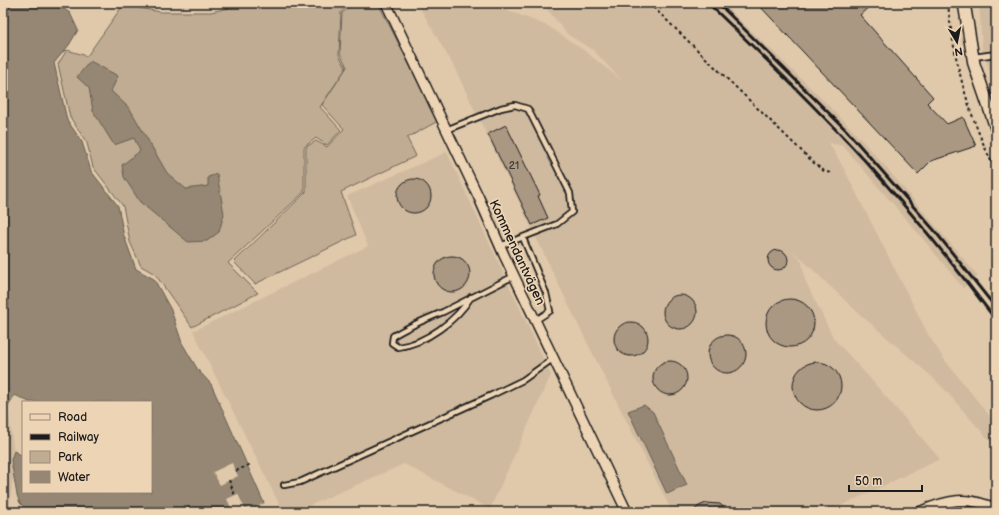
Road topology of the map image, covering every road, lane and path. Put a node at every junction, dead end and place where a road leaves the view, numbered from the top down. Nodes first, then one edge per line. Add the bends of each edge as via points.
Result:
1 (386, 3) edge
2 (649, 3) edge
3 (948, 3) edge
4 (964, 3) edge
5 (996, 54) edge
6 (972, 57) junction
7 (996, 128) edge
8 (446, 130) junction
9 (996, 171) edge
10 (830, 173) dead end
11 (522, 238) junction
12 (500, 246) junction
13 (514, 276) junction
14 (471, 297) junction
15 (536, 320) junction
16 (554, 358) junction
17 (251, 464) dead end
18 (236, 471) dead end
19 (229, 480) dead end
20 (284, 484) dead end
21 (235, 496) dead end
22 (996, 509) edge
23 (627, 512) edge
24 (919, 512) edge

1 - 8 street, Kommendantvägen
2 - 10 path via 815,164
3 - 9 path via 965,92 984,147
4 - 6 street
5 - 6 lane
6 - 7 street
8 - 11 lane via 508,106 515,105 528,109 570,193 572,212 557,224
8 - 12 street, Kommendantvägen
11 - 12 lane
11 - 15 lane via 546,293 550,311
12 - 13 street, Kommendantvägen
13 - 14 lane
13 - 15 street, Kommendantvägen
14 - 14 lane via 457,316 432,334 405,346 398,347 392,343 393,336 406,328
15 - 16 street, Kommendantvägen
16 - 20 lane via 523,380 492,395 300,482
16 - 23 street, Kommendantvägen
17 - 18 path
19 - 21 path
22 - 24 street via 966,500 938,504

